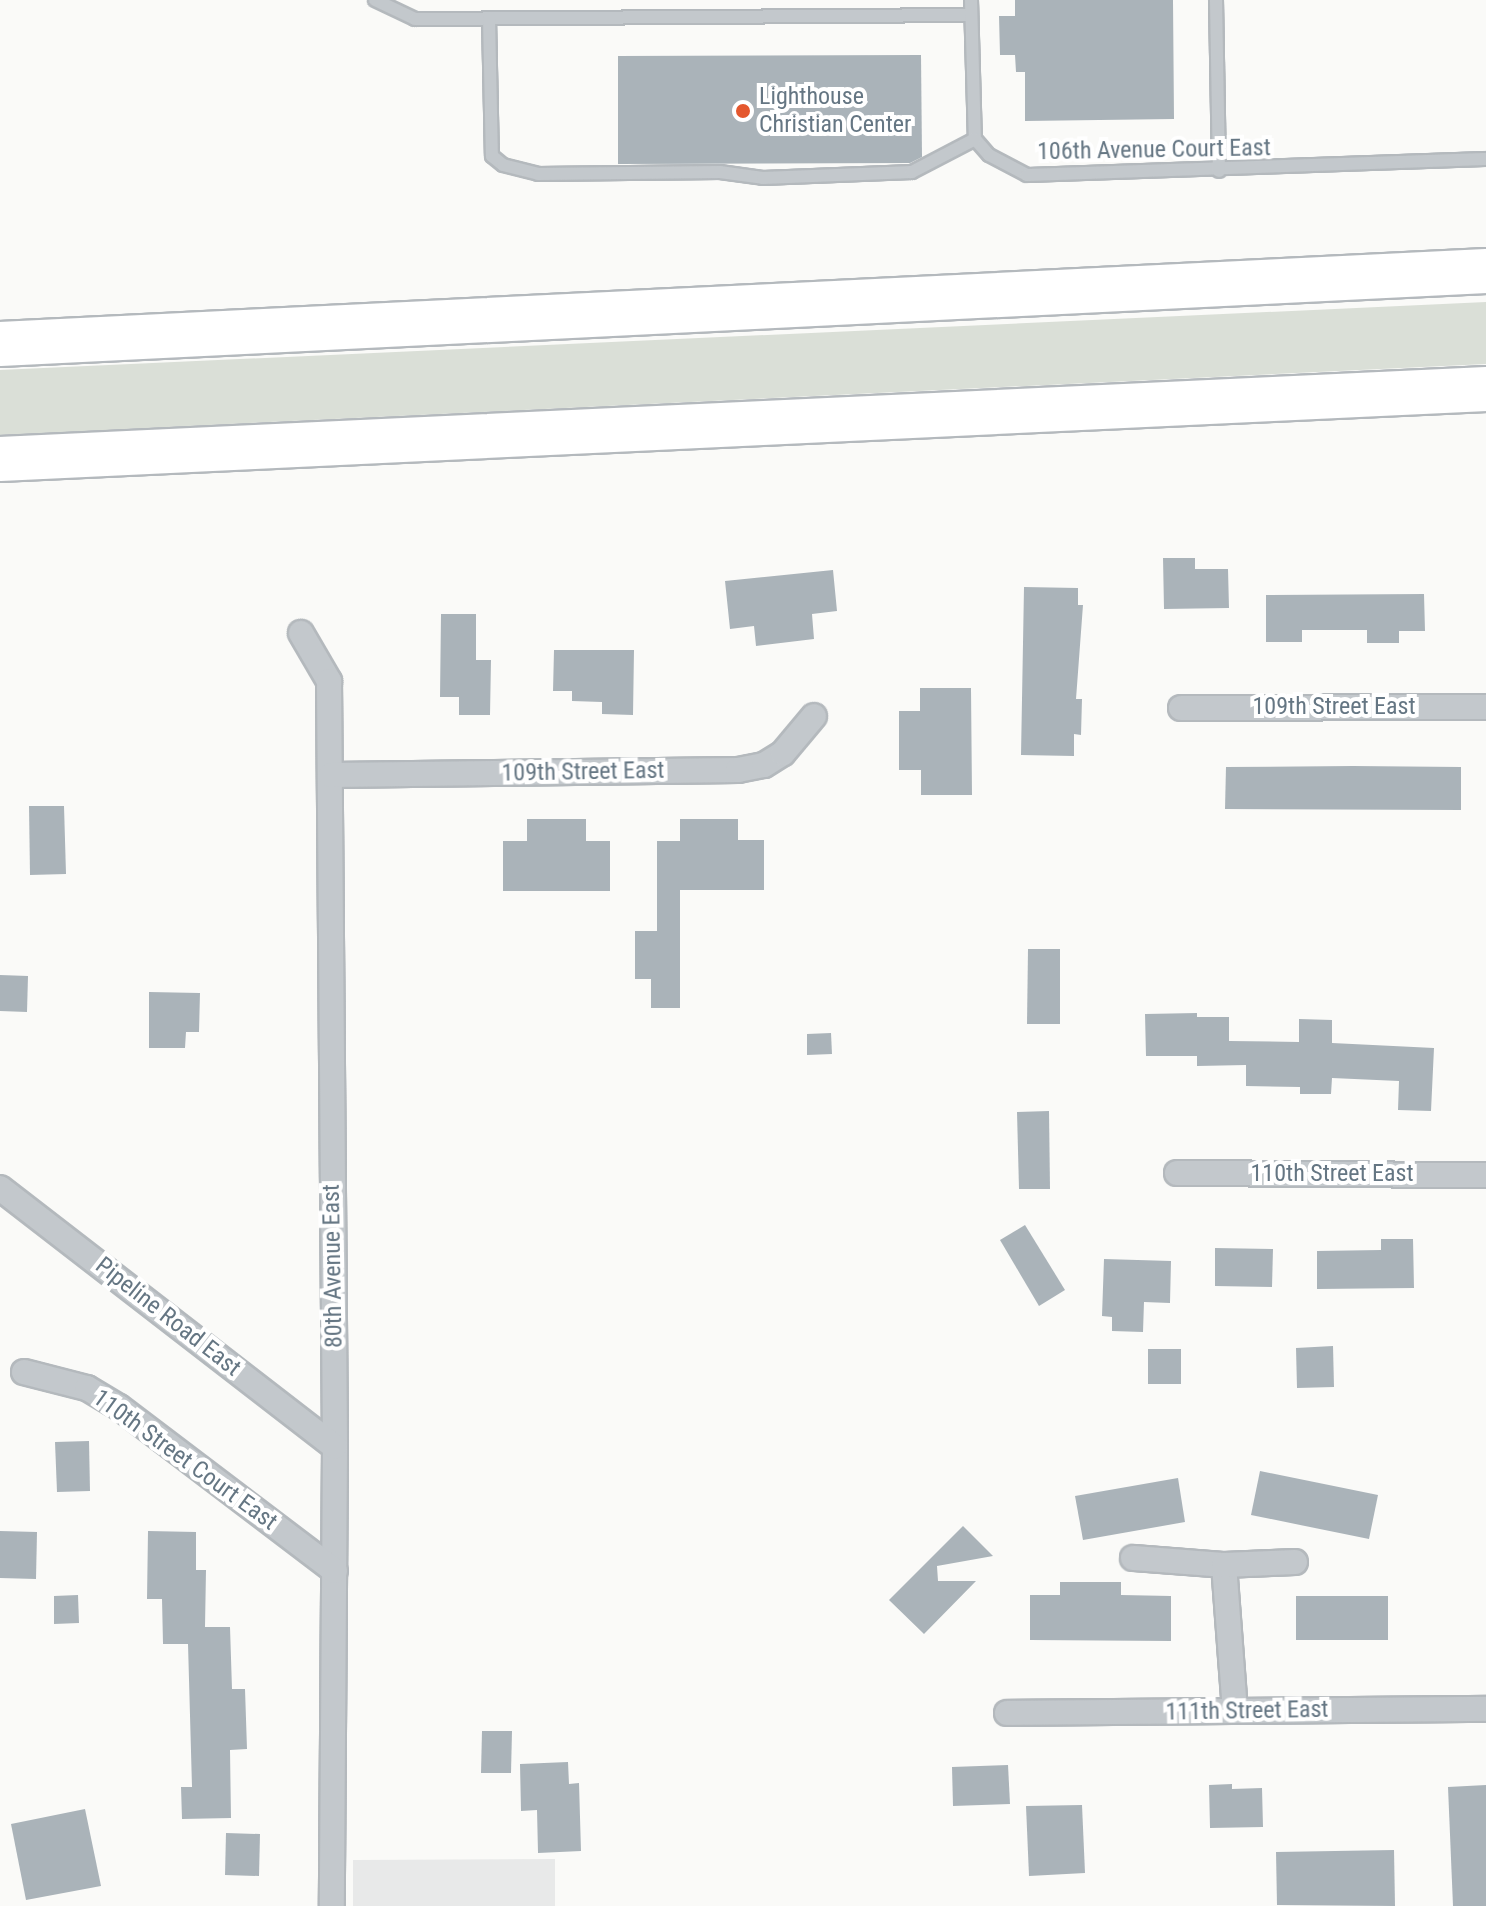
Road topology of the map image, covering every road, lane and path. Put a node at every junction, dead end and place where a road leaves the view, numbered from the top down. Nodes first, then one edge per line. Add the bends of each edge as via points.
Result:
1 (375, 0) edge
2 (971, 0) edge
3 (1216, 0) edge
4 (971, 15) junction
5 (489, 18) junction
6 (975, 139) junction
7 (1486, 159) edge
8 (1219, 171) junction
9 (1486, 271) edge
10 (0, 344) edge
11 (1486, 389) edge
12 (0, 459) edge
13 (301, 633) dead end
14 (1486, 707) edge
15 (1181, 708) dead end
16 (814, 716) dead end
17 (331, 775) junction
18 (1177, 1173) dead end
19 (1486, 1175) edge
20 (0, 1188) edge
21 (24, 1372) dead end
22 (335, 1447) junction
23 (1133, 1558) dead end
24 (1295, 1562) dead end
25 (1224, 1565) junction
26 (335, 1571) junction
27 (1486, 1709) edge
28 (1235, 1711) junction
29 (1007, 1713) dead end
30 (332, 1906) edge

1 - 5 lane via 415,19
2 - 4 lane
3 - 8 lane
4 - 5 lane
4 - 6 lane
5 - 6 lane via 492,156 503,165 538,174 720,172 763,178 912,172
6 - 8 lane, 106th Avenue Court East via 989,155 1027,175
7 - 8 lane, 106th Avenue Court East
9 - 10 highway
11 - 12 highway
13 - 17 street, 80th Avenue East via 329,681
14 - 15 street, 109th Street East
16 - 17 street, 109th Street East via 783,753 764,765 738,770
17 - 22 street, 80th Avenue East
18 - 19 street, 110th Street East
20 - 22 street, Pipeline Road East
21 - 26 street, 110th Street Court East via 87,1388 119,1407
22 - 26 street, 80th Avenue East
23 - 25 street
24 - 25 street
25 - 28 street
26 - 30 street, 80th Avenue East
27 - 28 street, 111th Street East
28 - 29 street, 111th Street East

